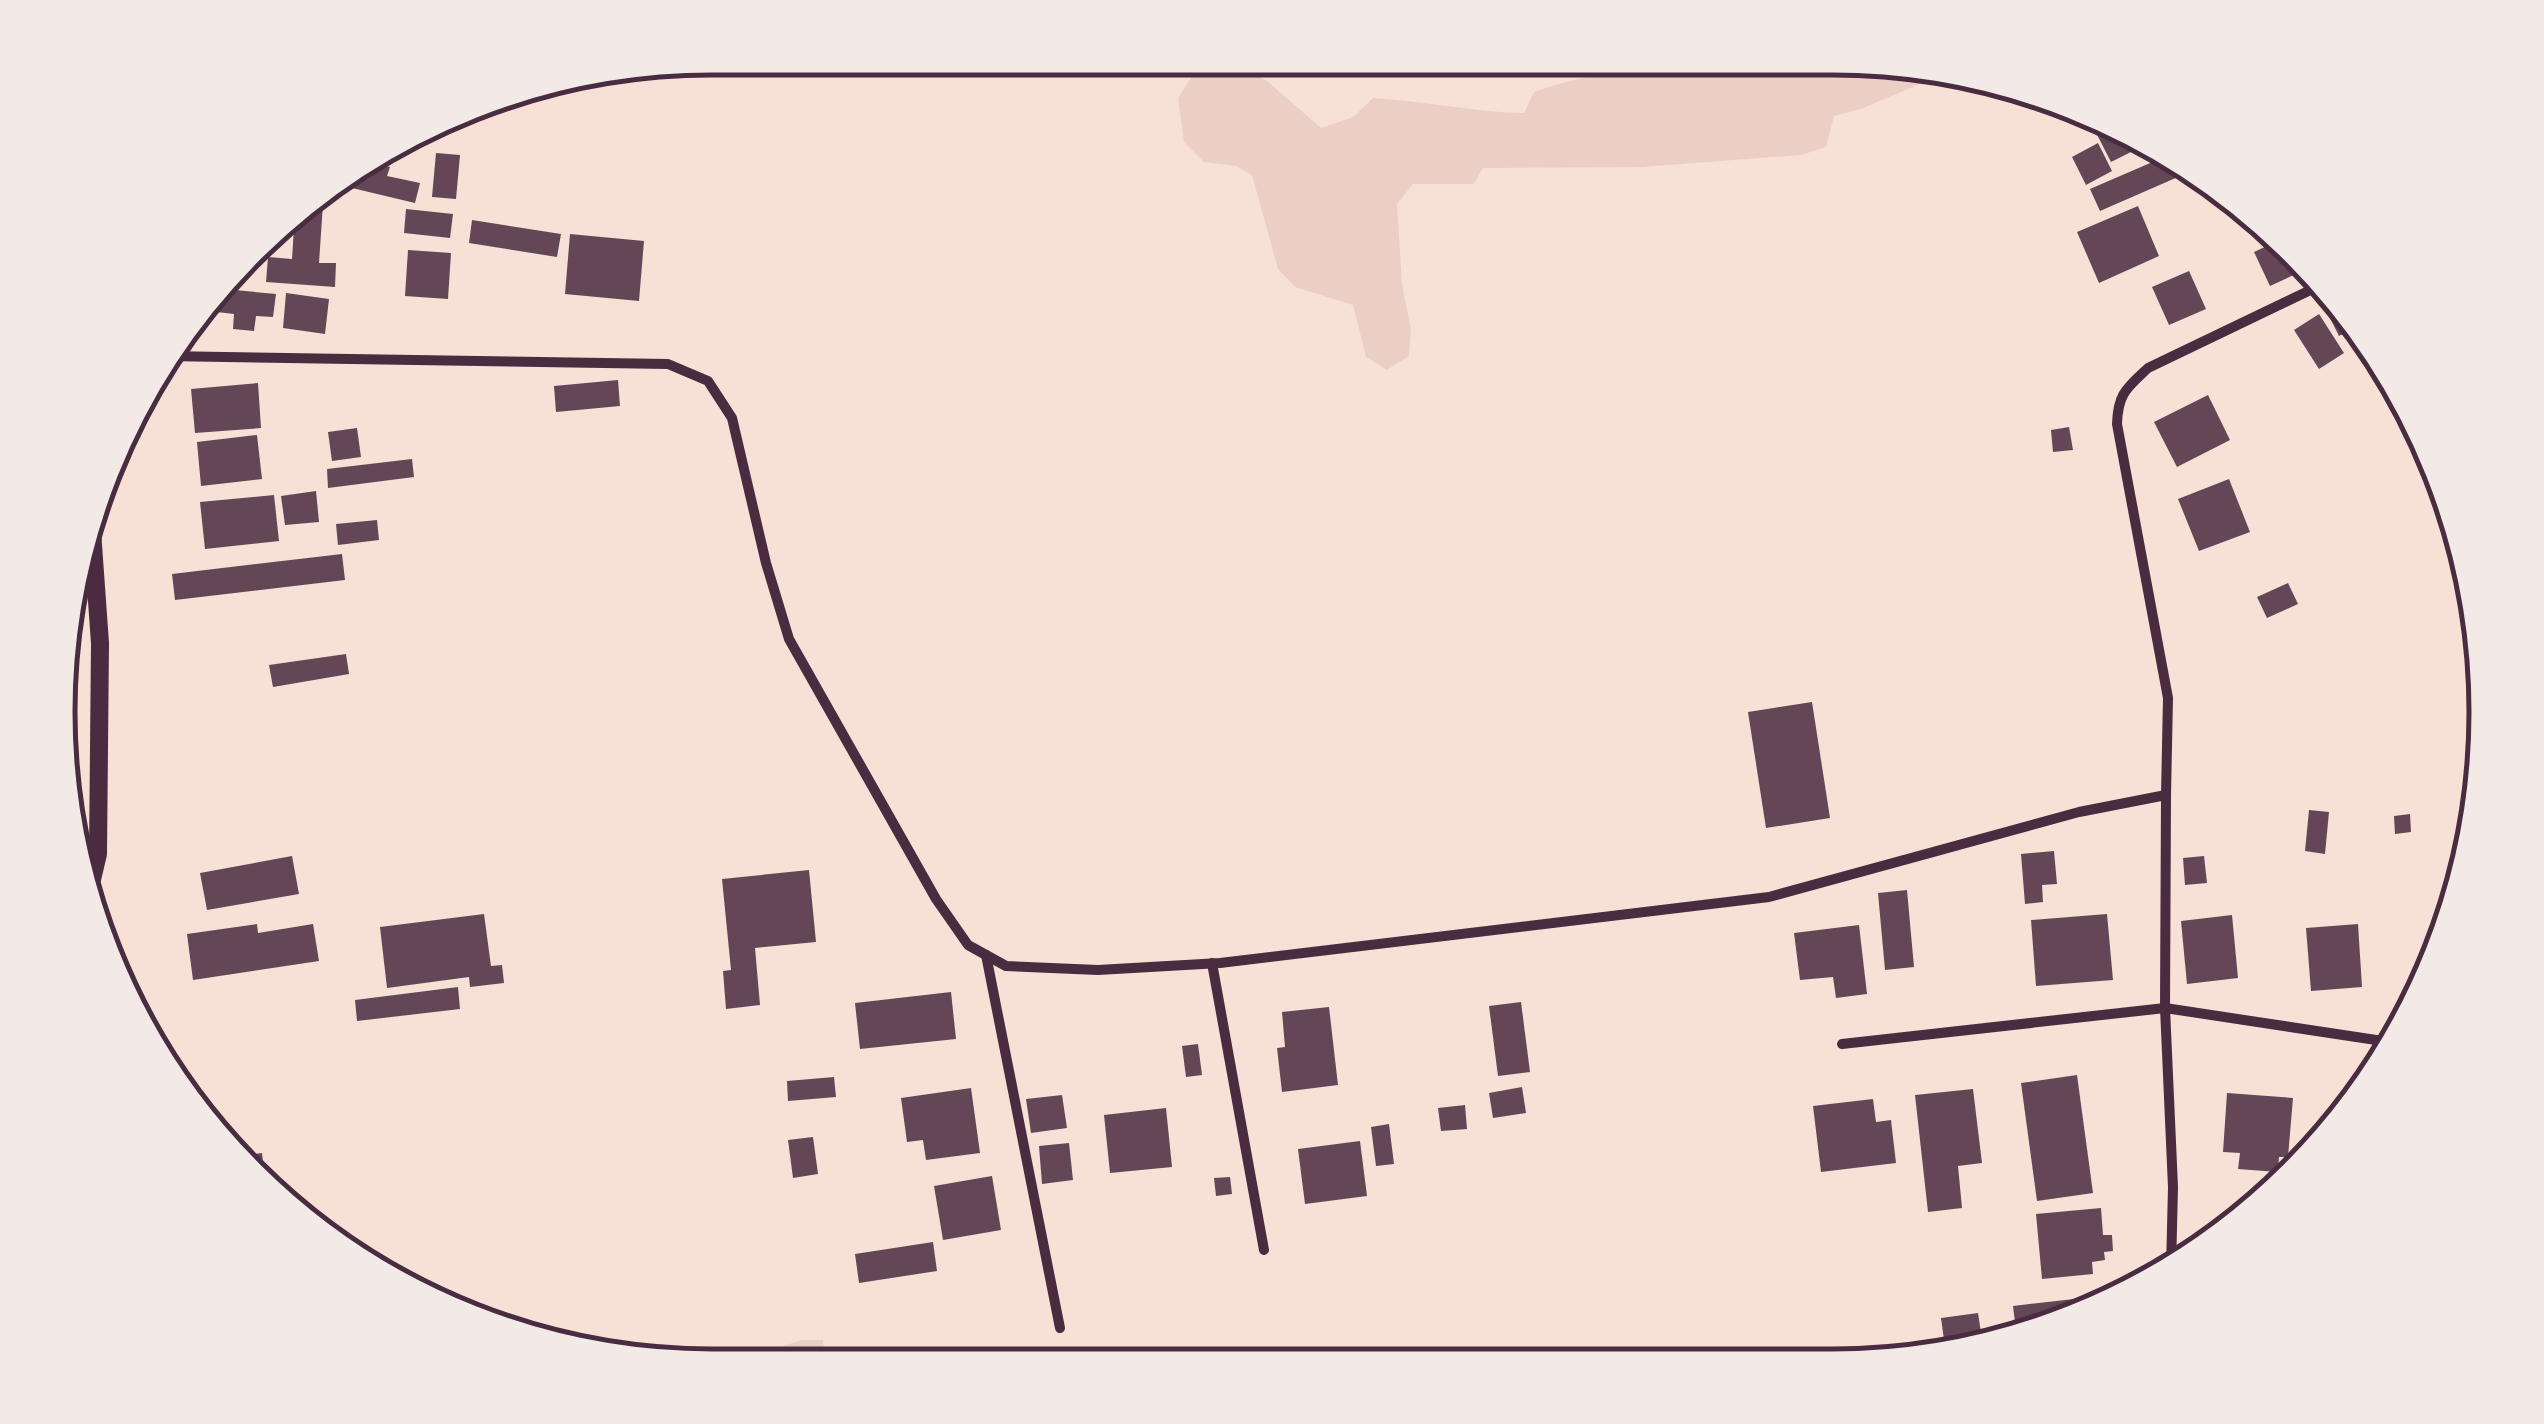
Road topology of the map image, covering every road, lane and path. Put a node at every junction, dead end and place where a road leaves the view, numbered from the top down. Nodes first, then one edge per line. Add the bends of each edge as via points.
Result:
1 (2310, 291) edge
2 (183, 356) edge
3 (94, 559) edge
4 (2166, 794) junction
5 (95, 868) edge
6 (986, 955) junction
7 (1212, 963) junction
8 (2165, 1008) junction
9 (2378, 1040) edge
10 (1842, 1044) dead end
11 (1264, 1250) dead end
12 (2171, 1251) edge
13 (1060, 1328) dead end

1 - 4 street via 2148,368 2118,402 2168,698
2 - 6 street via 668,364 708,381 732,418 789,639 936,899 968,945
3 - 5 street via 100,643
4 - 7 street via 1769,897
4 - 8 street
6 - 7 street via 1006,966 1098,970
6 - 13 street
7 - 11 street
8 - 9 street
8 - 10 street
8 - 12 street

